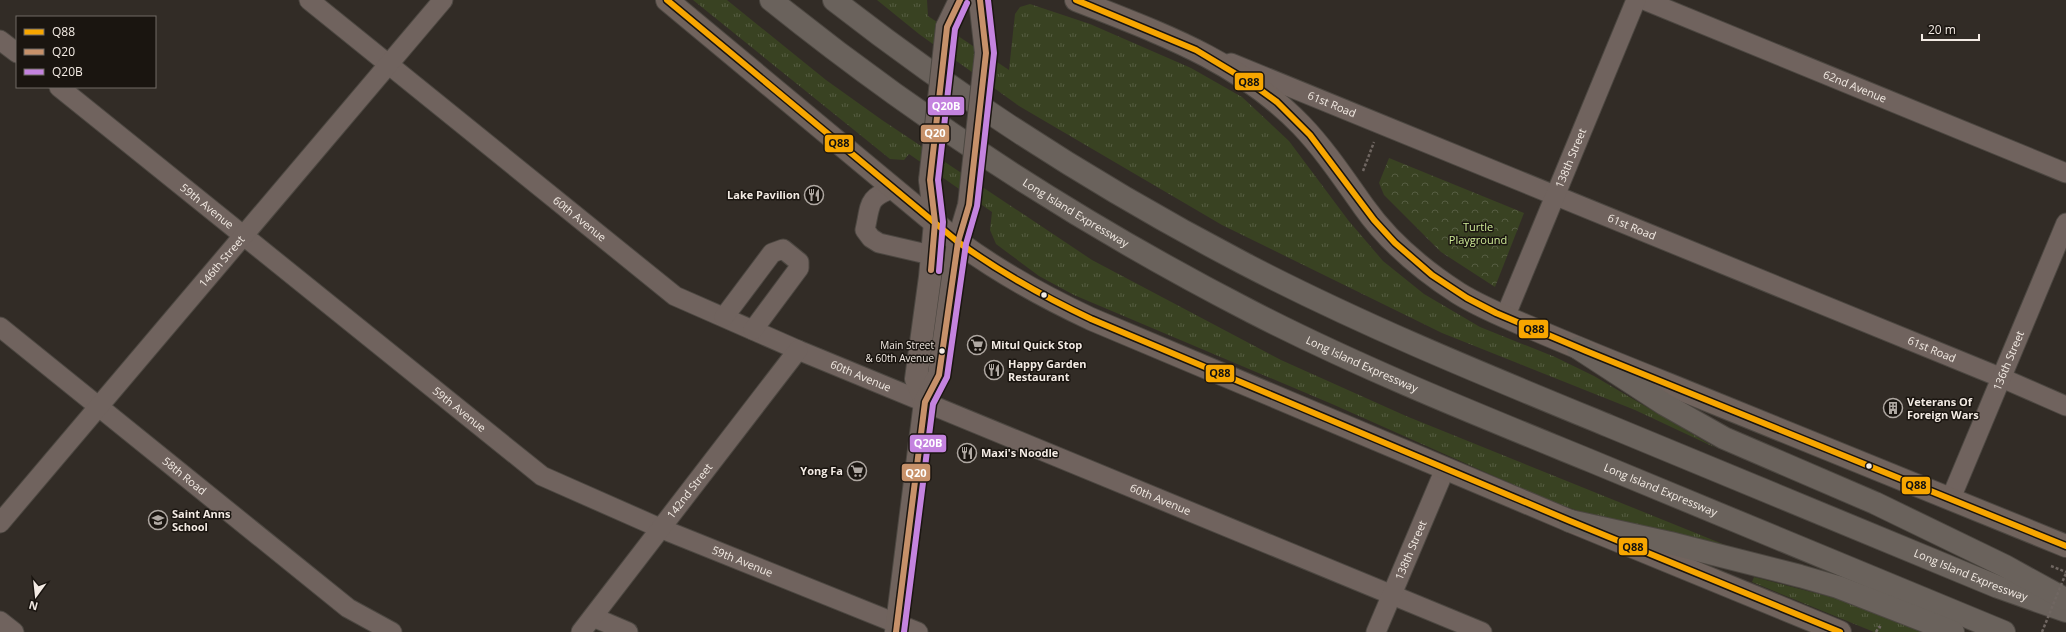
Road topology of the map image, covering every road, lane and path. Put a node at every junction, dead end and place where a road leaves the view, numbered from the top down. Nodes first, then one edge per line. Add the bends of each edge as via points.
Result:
1 (309, 0) edge
2 (443, 0) edge
3 (667, 0) edge
4 (771, 0) edge
5 (834, 0) edge
6 (960, 0) edge
7 (980, 0) edge
8 (1076, 0) edge
9 (1636, 0) edge
10 (1644, 0) edge
11 (0, 40) edge
12 (1196, 49) junction
13 (16, 52) edge
14 (389, 64) junction
15 (60, 88) edge
16 (1374, 142) dead end
17 (1363, 172) dead end
18 (2066, 174) edge
19 (894, 188) junction
20 (1555, 196) junction
21 (935, 222) junction
22 (2066, 223) edge
23 (243, 235) junction
24 (958, 242) junction
25 (931, 255) junction
26 (724, 317) junction
27 (1505, 317) junction
28 (0, 327) edge
29 (753, 330) junction
30 (1578, 348) junction
31 (798, 350) junction
32 (2002, 378) junction
33 (925, 402) junction
34 (98, 406) junction
35 (2066, 406) edge
36 (1445, 469) junction
37 (1951, 498) junction
38 (1570, 521) junction
39 (0, 523) edge
40 (662, 529) junction
41 (2066, 546) edge
42 (2066, 573) edge
43 (1392, 595) junction
44 (2066, 600) edge
45 (2066, 611) edge
46 (0, 621) edge
47 (587, 625) edge
48 (897, 628) edge
49 (1886, 630) dead end
50 (14, 632) edge
51 (392, 632) edge
52 (628, 632) edge
53 (918, 632) edge
54 (1376, 632) edge
55 (1482, 632) edge
56 (1840, 632) edge
57 (1876, 632) edge
58 (1953, 632) edge
59 (2004, 632) edge
60 (2042, 632) edge

1 - 14 street, 60th Avenue
2 - 14 street, 146th Street
3 - 19 main road
4 - 59 highway, Long Island Expressway via 958,140 1129,245 1249,310 1441,400
5 - 45 highway, Long Island Expressway via 960,92 1066,162 1177,228 1305,295 1365,324 1497,380 1991,584
6 - 21 main road, bridge via 947,27 930,180
7 - 24 main road, bridge via 986,53 969,205
8 - 12 main road
9 - 20 street, 138th Street
10 - 18 street, 62nd Avenue
11 - 13 street
12 - 20 street, 61st Road
12 - 27 main road via 1244,77 1269,94 1286,110 1324,152 1365,209 1407,253 1458,293
14 - 23 street, 146th Street
14 - 26 street, 60th Avenue via 675,296
15 - 23 street, 59th Avenue
16 - 17 path
19 - 21 main road
19 - 25 street via 880,193 871,200 865,230 879,243
20 - 27 street, 138th Street
20 - 32 street, 61st Road
21 - 24 main road
21 - 25 main road
22 - 32 street, 136th Street
23 - 34 street, 146th Street
23 - 40 street, 59th Avenue via 542,476
24 - 33 main road via 940,375
24 - 36 main road via 1028,287 1091,319
25 - 33 main road via 916,379
26 - 29 street, 60th Avenue
26 - 29 street via 772,254 784,249 799,262 799,268
27 - 30 main road
28 - 34 street, 58th Road
29 - 31 street, 60th Avenue
30 - 37 main road
30 - 44 highway via 1724,438 1875,502 2005,566
31 - 33 street, 60th Avenue
31 - 40 street, 142nd Street
32 - 35 street, 61st Road
32 - 37 street, 136th Street
33 - 43 street, 60th Avenue
33 - 48 main road
34 - 39 street, 146th Street
34 - 51 street, 58th Road via 348,608
36 - 38 main road
36 - 43 street, 138th Street
37 - 41 main road
38 - 56 main road
38 - 58 highway via 1678,545 1838,587
40 - 47 street, 142nd Street
40 - 48 street, 59th Avenue
42 - 60 path, bridge
43 - 54 street, 138th Street
43 - 55 street, 60th Avenue
46 - 50 street
47 - 52 street
48 - 53 street, 59th Avenue
49 - 57 path via 1879,627

